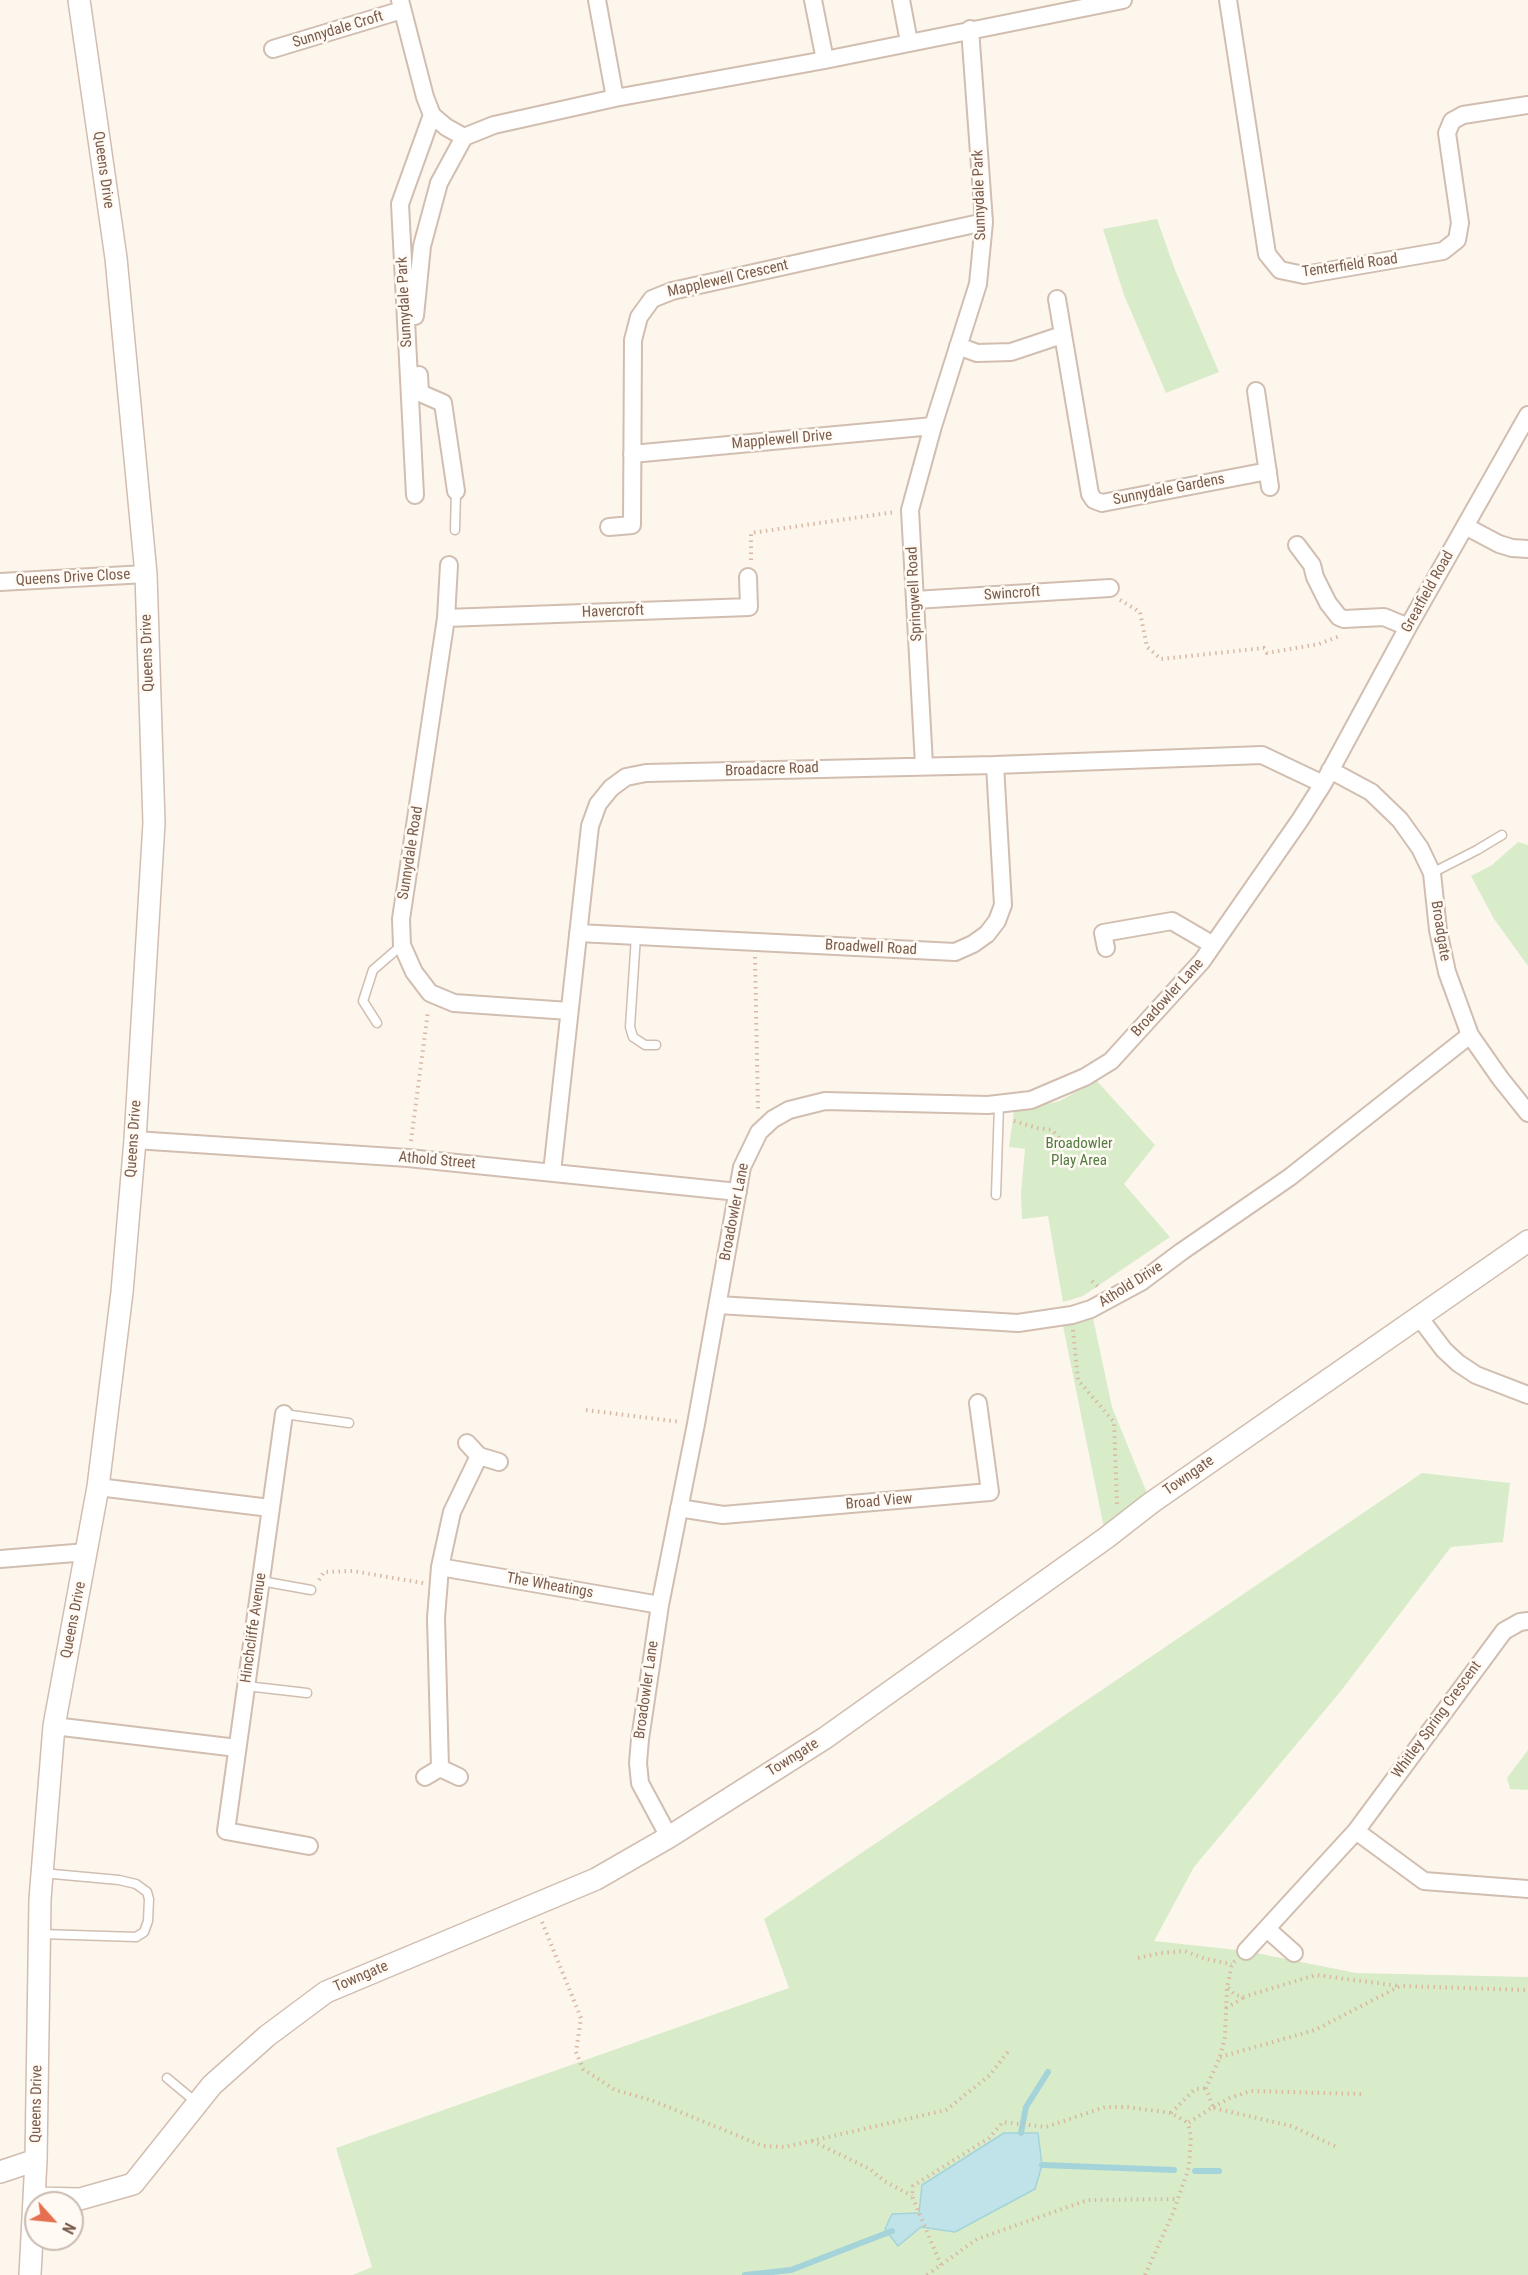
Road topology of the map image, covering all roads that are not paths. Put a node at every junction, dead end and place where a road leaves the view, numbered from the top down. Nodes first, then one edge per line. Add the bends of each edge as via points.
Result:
1 (79, 0) edge
2 (597, 0) edge
3 (813, 0) edge
4 (901, 0) edge
5 (1123, 0) edge
6 (1228, 0) edge
7 (401, 5) edge
8 (970, 29) junction
9 (909, 42) junction
10 (273, 49) dead end
11 (825, 60) junction
12 (615, 98) junction
13 (1528, 105) edge
14 (432, 115) junction
15 (464, 137) junction
16 (984, 222) junction
17 (1057, 299) dead end
18 (1062, 335) junction
19 (958, 346) junction
20 (1256, 391) dead end
21 (1528, 415) edge
22 (933, 426) junction
23 (632, 454) junction
24 (456, 491) joint
25 (415, 495) dead end
26 (1465, 526) junction
27 (609, 527) dead end
28 (455, 530) dead end
29 (1297, 545) dead end
30 (1528, 549) edge
31 (449, 565) dead end
32 (146, 574) junction
33 (748, 577) road end
34 (0, 582) edge
35 (1110, 588) road end
36 (915, 600) junction
37 (446, 618) junction
38 (1408, 627) junction
39 (924, 765) junction
40 (995, 765) junction
41 (1327, 777) junction
42 (1502, 835) dead end
43 (1432, 873) junction
44 (578, 933) junction
45 (636, 936) junction
46 (402, 945) junction
47 (1213, 945) junction
48 (1106, 948) dead end
49 (570, 1011) junction
50 (377, 1023) dead end
51 (1470, 1035) junction
52 (656, 1045) dead end
53 (999, 1111) junction
54 (1528, 1113) edge
55 (135, 1140) junction
56 (552, 1172) junction
57 (738, 1192) junction
58 (996, 1194) dead end
59 (1528, 1241) edge
60 (718, 1305) junction
61 (1419, 1317) junction
62 (1528, 1395) edge
63 (978, 1403) dead end
64 (284, 1414) joint
65 (349, 1423) dead end
66 (467, 1443) dead end
67 (479, 1456) junction
68 (499, 1462) dead end
69 (98, 1487) junction
70 (270, 1508) junction
71 (679, 1508) junction
72 (87, 1552) junction
73 (0, 1559) edge
74 (440, 1567) junction
75 (261, 1581) junction
76 (311, 1590) road end
77 (660, 1605) junction
78 (1528, 1621) edge
79 (246, 1686) junction
80 (307, 1693) dead end
81 (54, 1726) junction
82 (237, 1748) junction
83 (440, 1768) junction
84 (459, 1777) dead end
85 (425, 1778) dead end
86 (1356, 1831) junction
87 (669, 1837) junction
88 (309, 1846) dead end
89 (42, 1873) junction
90 (1528, 1889) edge
91 (1267, 1929) junction
92 (39, 1934) junction
93 (1246, 1951) dead end
94 (1294, 1953) dead end
95 (167, 2078) dead end
96 (197, 2104) junction
97 (36, 2160) junction
98 (0, 2172) edge
99 (34, 2191) edge
100 (84, 2198) edge
101 (31, 2251) edge
102 (30, 2275) edge

1 - 32 street, Queens Drive via 116,258
2 - 12 street
3 - 11 street
4 - 9 street
5 - 8 street
6 - 13 street, Tenterfield Road via 1267,254 1280,270 1304,275 1443,251 1457,240 1460,223 1447,133 1452,121 1462,115
7 - 10 street, Sunnydale Croft
7 - 14 street
8 - 9 street
8 - 16 street, Sunnydale Park
9 - 11 street
11 - 12 street
12 - 15 street via 494,125
14 - 15 street
14 - 25 street, Sunnydale Park via 400,204
15 - 24 street, Sunnydale Park via 436,194 422,246 415,311 420,393 443,403
16 - 19 street, Sunnydale Park via 978,284
16 - 23 street, Mapplewell Crescent via 672,291 652,299 639,316 633,340
17 - 18 street, Sunnydale Gardens
18 - 19 street via 1011,352 977,353
18 - 20 street, Sunnydale Gardens via 1090,494 1102,503 1269,479
19 - 22 street, Sunnydale Park
21 - 26 street, Greatfield Road
22 - 23 street, Mapplewell Drive
22 - 36 street, Springwell Road via 910,510
23 - 27 street, Mapplewell Crescent via 632,525
24 - 28 lane
26 - 30 street via 1498,544
26 - 38 street, Greatfield Road
29 - 38 street via 1312,565 1328,603 1340,617 1384,616
31 - 37 street, Sunnydale Road
32 - 34 street, Queens Drive Close
32 - 55 street, Queens Drive via 154,823
33 - 37 street, Havercroft via 749,607
35 - 36 street, Swincroft
36 - 39 street, Springwell Road
37 - 46 street, Sunnydale Road via 401,919
38 - 41 street, Greatfield Road
39 - 40 street, Broadacre Road
39 - 44 street, Broadacre Road via 646,773 626,777 598,804 590,826
40 - 41 street, Broadacre Road via 1262,755
40 - 45 street, Broadwell Road via 1003,905 992,927 973,944 956,952
41 - 43 street, Broadgate via 1371,792 1401,820
41 - 47 street, Broadowler Lane
42 - 43 lane
43 - 51 street, Broadgate via 1447,972
44 - 45 street, Broadwell Road
44 - 49 street, Broadacre Road
45 - 52 lane via 630,1027 633,1037 645,1045
46 - 49 street, Sunnydale Road via 414,972 430,993 454,1003
46 - 50 lane via 373,970 363,1002
47 - 48 street via 1172,921 1103,933
47 - 53 street, Broadowler Lane via 1111,1060 1085,1077
49 - 56 street, Broadacre Road
51 - 54 street, Broadgate
51 - 60 street, Athold Drive via 1290,1177 1141,1282 1091,1309 1018,1323
53 - 57 street, Broadowler Lane via 825,1101 789,1110 759,1132 742,1167
53 - 58 lane
55 - 56 street, Athold Street
55 - 69 street, Queens Drive via 122,1292
56 - 57 street, Athold Street
57 - 60 street, Broadowler Lane
59 - 61 street, Towngate
60 - 71 street, Broadowler Lane
61 - 62 street via 1458,1363 1476,1375
61 - 87 street, Towngate via 1151,1503 825,1738
63 - 71 street, Broad View via 990,1492 723,1515
64 - 65 lane
64 - 70 street, Hinchcliffe Avenue
66 - 67 street
67 - 68 street
67 - 74 street via 452,1512
69 - 70 street
69 - 72 street, Queens Drive
70 - 75 street, Hinchcliffe Avenue
71 - 77 street, Broadowler Lane
72 - 73 street
72 - 81 street, Queens Drive
74 - 77 street, The Wheatings
74 - 83 street via 436,1618
75 - 76 lane
75 - 79 street, Hinchcliffe Avenue
77 - 87 street, Broadowler Lane via 638,1763 640,1783
78 - 86 street, Whitley Spring Crescent via 1504,1631
79 - 80 lane
79 - 82 street, Hinchcliffe Avenue
81 - 82 street
81 - 89 street, Queens Drive
82 - 88 street, Hinchcliffe Avenue via 226,1831
83 - 84 street
83 - 85 street
86 - 90 street via 1424,1881
86 - 91 street, Whitley Spring Crescent
87 - 96 street, Towngate via 597,1879 326,1992 267,2036 212,2085
89 - 92 street, Queens Drive
89 - 92 lane via 136,1884 147,1892 148,1921 144,1932 136,1937
91 - 93 street, Whitley Spring Crescent
91 - 94 street
92 - 97 street, Queens Drive
95 - 96 lane
96 - 100 street, Towngate via 133,2184
97 - 98 street
97 - 99 street, Queens Drive
101 - 102 street, Queens Drive

